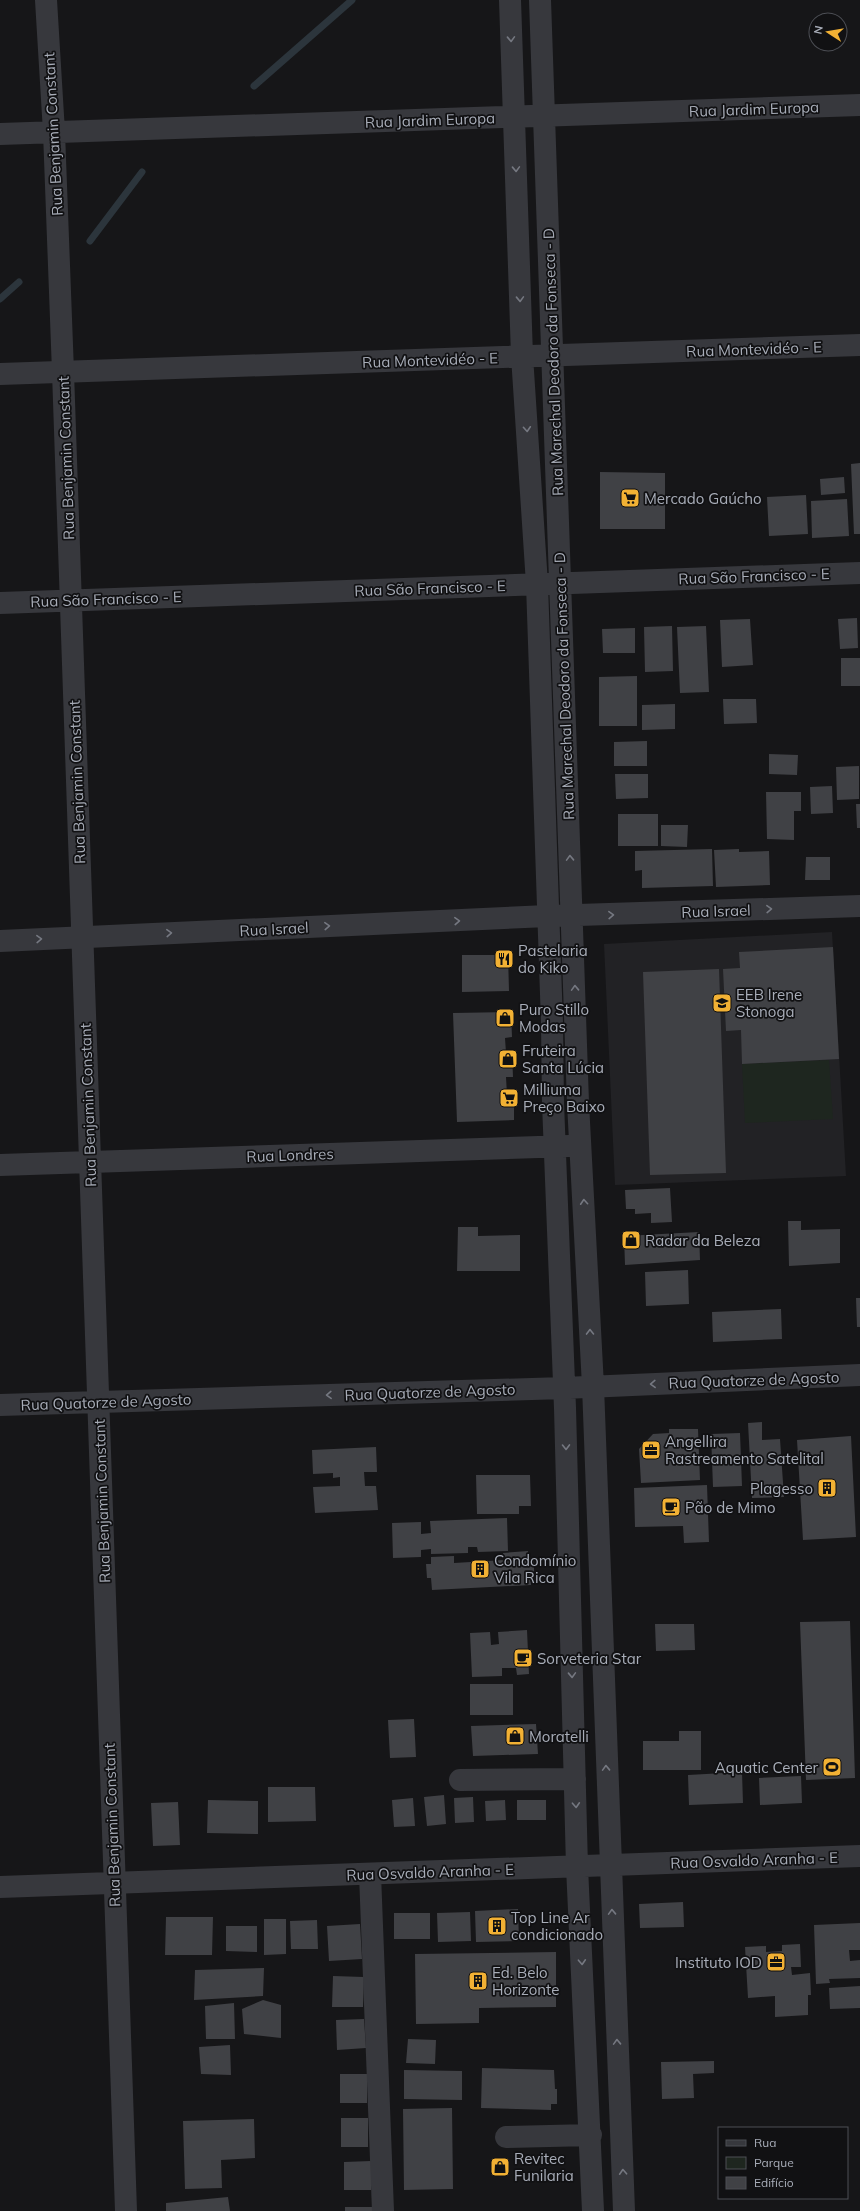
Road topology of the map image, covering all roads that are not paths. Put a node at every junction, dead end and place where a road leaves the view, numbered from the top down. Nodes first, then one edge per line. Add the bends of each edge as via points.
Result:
1 (46, 0) edge
2 (510, 0) edge
3 (540, 0) edge
4 (860, 105) edge
5 (544, 116) junction
6 (514, 117) junction
7 (54, 132) junction
8 (0, 134) edge
9 (860, 345) edge
10 (522, 356) junction
11 (553, 356) junction
12 (63, 372) junction
13 (0, 374) edge
14 (860, 573) edge
15 (560, 583) junction
16 (537, 584) junction
17 (71, 600) junction
18 (0, 603) edge
19 (860, 906) edge
20 (547, 916) junction
21 (572, 916) junction
22 (82, 937) junction
23 (0, 941) edge
24 (576, 1022) junction
25 (552, 1023) junction
26 (580, 1146) junction
27 (554, 1147) junction
28 (90, 1162) junction
29 (0, 1165) edge
30 (587, 1255) junction
31 (559, 1256) junction
32 (860, 1375) edge
33 (593, 1378) junction
34 (564, 1389) junction
35 (98, 1402) junction
36 (0, 1405) edge
37 (570, 1618) junction
38 (602, 1618) junction
39 (575, 1779) junction
40 (460, 1780) dead end
41 (860, 1856) edge
42 (611, 1865) junction
43 (577, 1867) junction
44 (370, 1874) junction
45 (114, 1883) junction
46 (0, 1887) edge
47 (618, 2093) junction
48 (589, 2095) junction
49 (591, 2135) junction
50 (506, 2137) dead end
51 (126, 2211) edge
52 (383, 2211) edge
53 (593, 2211) edge
54 (624, 2211) edge

1 - 7 street, Rua Benjamin Constant
2 -> 6 street, Rua Marechal Deodoro da Fonseca - D
3 - 5 street, Rua Marechal Deodoro da Fonseca - D
4 - 5 street, Rua Jardim Europa
5 - 6 street, Rua Jardim Europa
5 - 11 street, Rua Marechal Deodoro da Fonseca - D
6 - 7 street, Rua Jardim Europa
6 -> 10 street, Rua Marechal Deodoro da Fonseca - D
7 - 8 street, Rua Jardim Europa
7 - 12 street, Rua Benjamin Constant
9 - 11 street, Rua Montevidéo - E
10 - 11 street, Rua Montevidéo - E
10 - 12 street, Rua Montevidéo - E
10 -> 16 street, Rua Marechal Deodoro da Fonseca - D
11 - 15 street, Rua Marechal Deodoro da Fonseca - D
12 - 13 street, Rua Montevidéo - E
12 - 17 street, Rua Benjamin Constant
14 - 15 street, Rua São Francisco - E
15 - 16 street, Rua São Francisco - E
21 -> 15 street, Rua Marechal Deodoro da Fonseca - D
16 - 17 street, Rua São Francisco - E
16 - 20 street, Rua Marechal Deodoro da Fonseca - D
17 - 18 street, Rua São Francisco - E
17 - 22 street, Rua Benjamin Constant
21 -> 19 street, Rua Israel
20 - 21 street, Rua Israel
22 -> 20 street, Rua Israel
20 - 25 street, Rua Marechal Deodoro da Fonseca - D
24 -> 21 street, Rua Marechal Deodoro da Fonseca - D
23 -> 22 street, Rua Israel
22 - 28 street, Rua Benjamin Constant
24 - 25 street
24 - 26 street, Rua Marechal Deodoro da Fonseca - D
25 - 27 street, Rua Marechal Deodoro da Fonseca - D
26 - 27 street, Rua Londres
30 -> 26 street, Rua Marechal Deodoro da Fonseca - D
27 - 28 street, Rua Londres
27 - 31 street, Rua Marechal Deodoro da Fonseca - D
28 - 29 street, Rua Londres
28 - 35 street, Rua Benjamin Constant
30 - 31 street
33 -> 30 street, Rua Marechal Deodoro da Fonseca - D
31 - 34 street, Rua Marechal Deodoro da Fonseca - D
32 -> 33 street, Rua Quatorze de Agosto
33 - 34 street, Rua Quatorze de Agosto
33 - 38 street, Rua Marechal Deodoro da Fonseca - D
34 -> 35 street, Rua Quatorze de Agosto
34 -> 37 street, Rua Marechal Deodoro da Fonseca - D
35 - 36 street, Rua Quatorze de Agosto
35 - 45 street, Rua Benjamin Constant
37 - 38 street
37 -> 39 street, Rua Marechal Deodoro da Fonseca - D
42 -> 38 street
39 - 40 street
39 -> 43 street, Rua Marechal Deodoro da Fonseca - D
41 - 42 street, Rua Osvaldo Aranha - E
42 - 43 street, Rua Osvaldo Aranha - E
47 -> 42 street
43 - 44 street, Rua Osvaldo Aranha - E
43 -> 48 street, Rua Marechal Deodoro da Fonseca - D
44 - 45 street, Rua Osvaldo Aranha - E
44 - 52 street
45 - 46 street, Rua Osvaldo Aranha - E
45 - 51 street, Rua Benjamin Constant
47 - 48 street
54 -> 47 street
48 - 49 street, Rua Marechal Deodoro da Fonseca - D
49 - 50 street
49 - 53 street, Rua Marechal Deodoro da Fonseca - D

